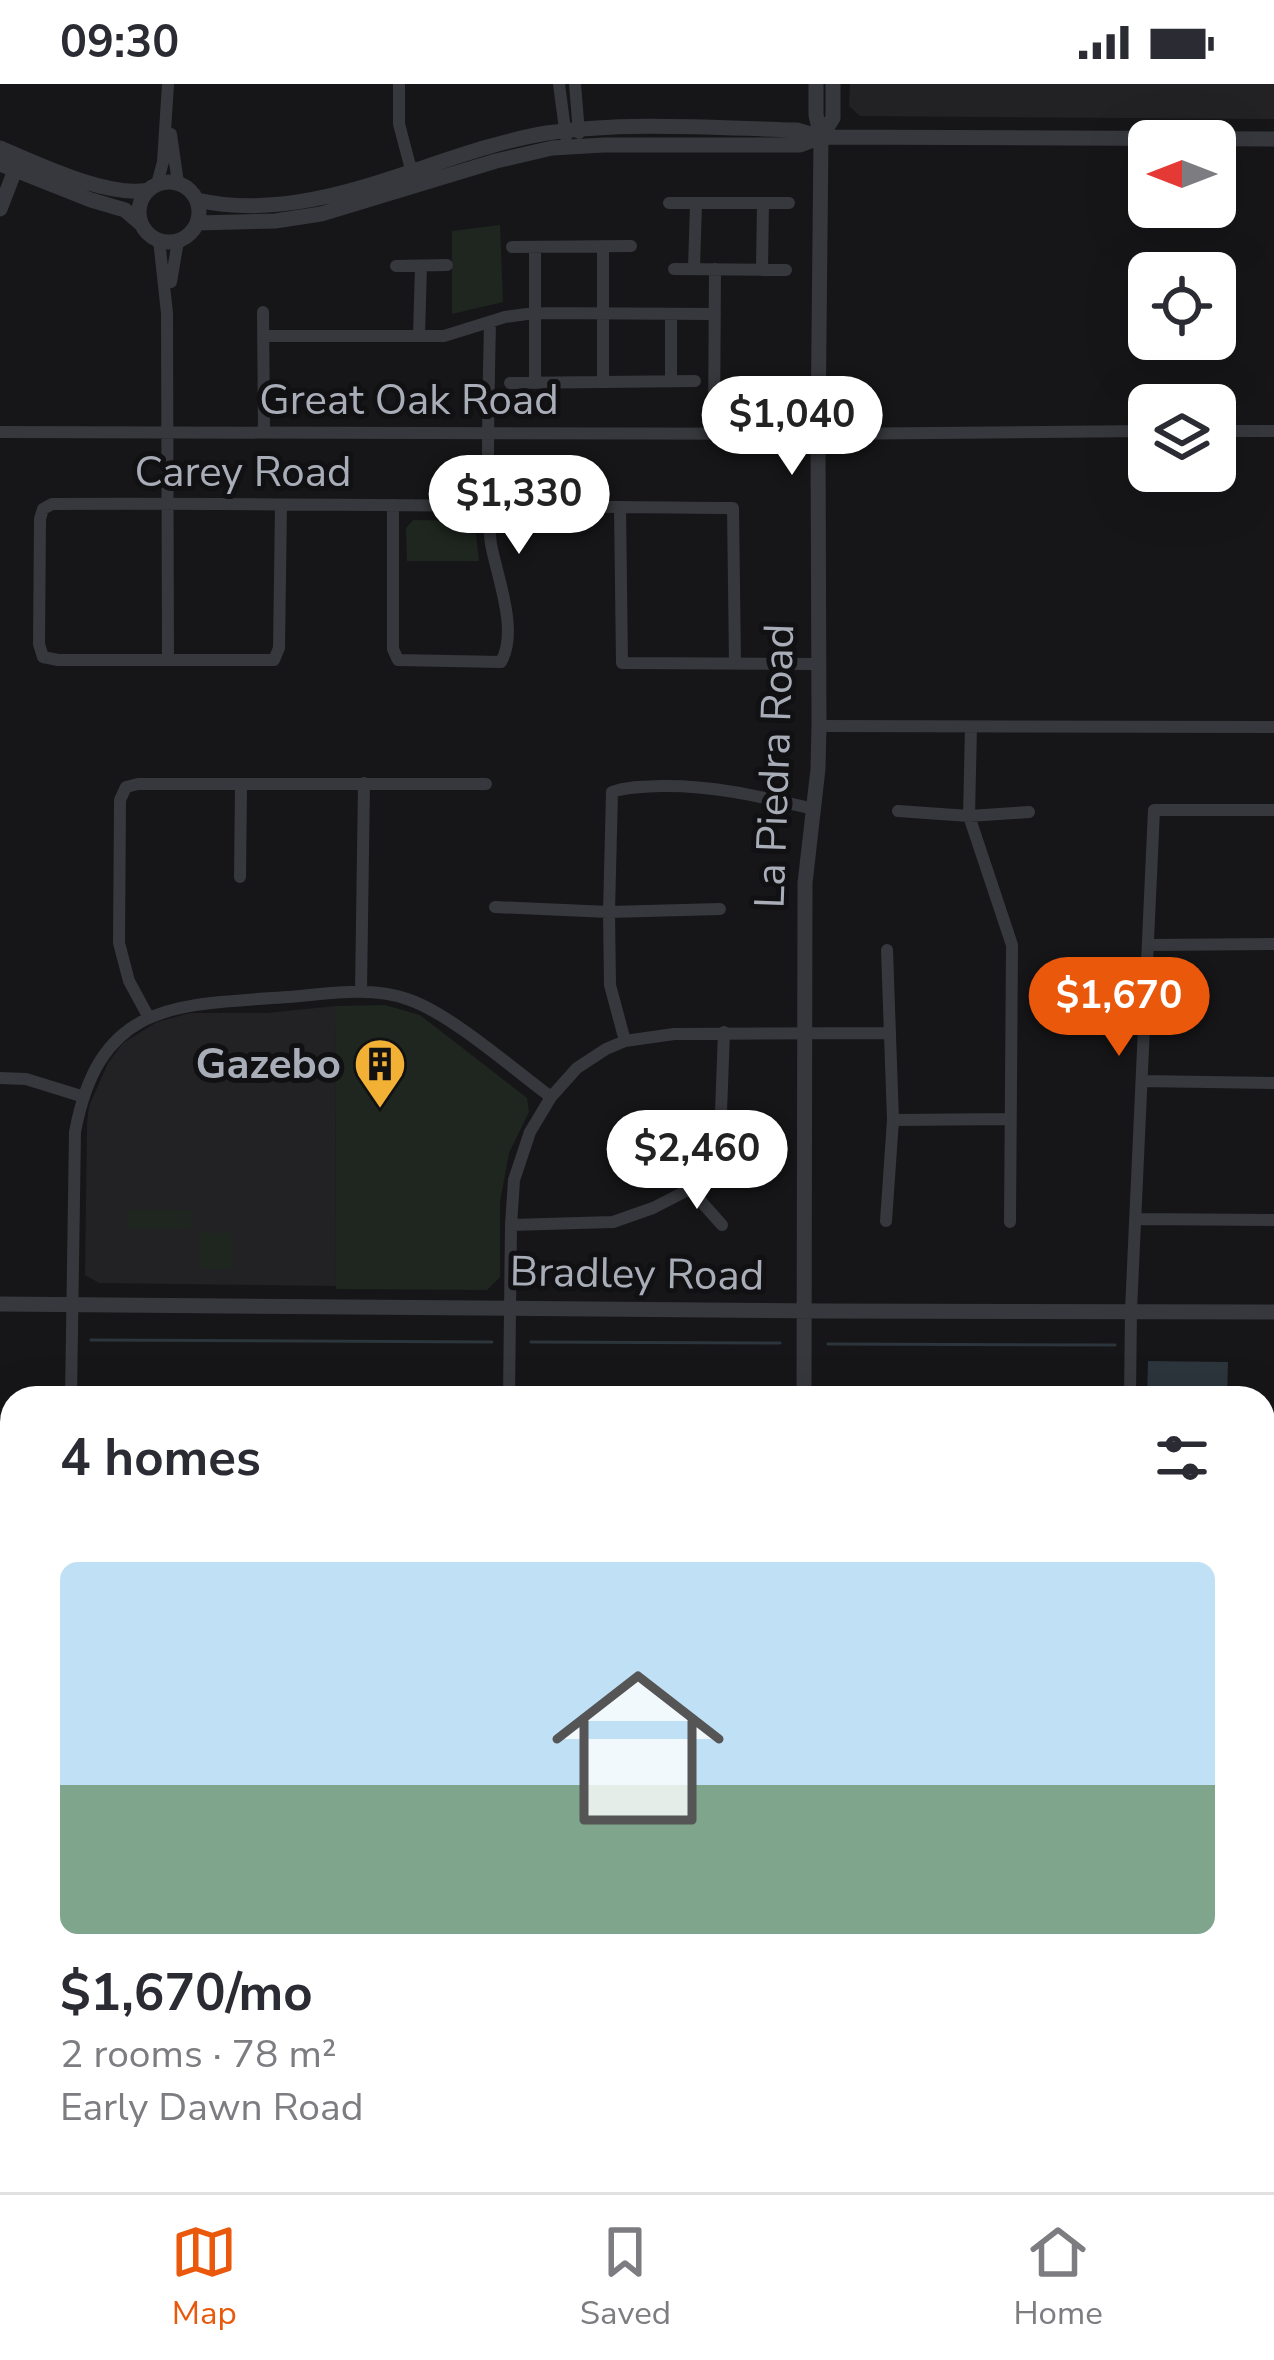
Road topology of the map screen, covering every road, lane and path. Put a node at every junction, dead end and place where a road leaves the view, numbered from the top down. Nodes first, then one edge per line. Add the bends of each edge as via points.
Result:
1 (168, 84) edge
2 (399, 84) edge
3 (560, 84) edge
4 (575, 84) edge
5 (816, 84) edge
6 (833, 84) edge
7 (168, 115) junction
8 (821, 137) junction
9 (573, 139) junction
10 (1274, 139) edge
11 (0, 148) edge
12 (12, 163) edge
13 (413, 179) junction
14 (178, 183) junction
15 (152, 187) junction
16 (197, 200) junction
17 (669, 203) dead end
18 (695, 203) junction
19 (763, 203) junction
20 (789, 203) dead end
21 (0, 209) edge
22 (141, 223) junction
23 (196, 223) junction
24 (159, 240) junction
25 (178, 241) junction
26 (603, 246) junction
27 (631, 246) dead end
28 (512, 247) dead end
29 (535, 247) junction
30 (447, 265) dead end
31 (396, 266) dead end
32 (421, 266) junction
33 (674, 269) dead end
34 (694, 269) junction
35 (715, 269) junction
36 (762, 270) junction
37 (787, 270) dead end
38 (167, 313) junction
39 (263, 313) dead end
40 (604, 313) junction
41 (534, 314) junction
42 (670, 314) junction
43 (715, 314) junction
44 (490, 322) junction
45 (264, 336) junction
46 (419, 336) junction
47 (694, 381) dead end
48 (535, 382) junction
49 (603, 382) junction
50 (671, 382) junction
51 (511, 383) dead end
52 (169, 431) junction
53 (1128, 431) edge
54 (1236, 431) edge
55 (1274, 431) edge
56 (0, 432) edge
57 (264, 432) junction
58 (488, 433) junction
59 (714, 434) junction
60 (818, 434) junction
61 (169, 504) junction
62 (281, 505) junction
63 (393, 505) junction
64 (488, 506) junction
65 (620, 507) junction
66 (168, 660) junction
67 (735, 663) junction
68 (817, 664) junction
69 (819, 726) junction
70 (1274, 727) edge
71 (971, 728) junction
72 (364, 783) junction
73 (241, 784) junction
74 (486, 784) dead end
75 (814, 809) junction
76 (1274, 810) edge
77 (898, 811) dead end
78 (1029, 812) dead end
79 (969, 816) junction
80 (239, 877) dead end
81 (496, 907) dead end
82 (720, 909) dead end
83 (609, 912) junction
84 (1274, 944) edge
85 (1148, 945) junction
86 (887, 950) dead end
87 (361, 992) junction
88 (148, 1016) junction
89 (724, 1032) junction
90 (890, 1033) junction
91 (805, 1034) junction
92 (625, 1041) junction
93 (0, 1078) edge
94 (1142, 1081) junction
95 (1274, 1083) edge
96 (81, 1096) junction
97 (551, 1097) junction
98 (1010, 1119) junction
99 (892, 1120) junction
100 (690, 1189) junction
101 (1135, 1219) junction
102 (1274, 1220) edge
103 (886, 1221) dead end
104 (1010, 1222) dead end
105 (722, 1225) dead end
106 (511, 1226) junction
107 (0, 1304) edge
108 (74, 1305) junction
109 (511, 1308) junction
110 (1131, 1310) junction
111 (805, 1311) junction
112 (1274, 1312) edge
113 (71, 1386) edge
114 (509, 1386) edge
115 (805, 1386) edge
116 (1130, 1386) edge

1 - 7 street
2 - 13 street
3 - 9 street
4 - 9 street
5 - 8 street, La Piedra Road
6 - 8 street, La Piedra Road via 833,118
7 - 14 street
7 - 15 street
8 - 9 street via 797,130
8 - 10 street
8 - 60 street, La Piedra Road
9 - 13 street via 498,143
11 - 12 street
12 - 15 street via 132,193
12 - 21 street
12 - 22 street
13 - 16 street via 265,205
13 - 23 street via 321,214
14 - 15 street
14 - 16 street
15 - 22 street via 139,206
16 - 23 street
17 - 18 street
18 - 19 street
18 - 34 street
19 - 20 street
19 - 36 street
22 - 24 street
23 - 25 street
24 - 25 street
24 - 38 street
25 - 38 street
26 - 27 street
26 - 29 street
26 - 40 street
28 - 29 street
29 - 41 street
30 - 32 street
31 - 32 street
32 - 46 street
33 - 34 street
34 - 35 street
35 - 36 street
35 - 43 street
36 - 37 street
38 - 52 street
39 - 45 street
40 - 41 street
40 - 42 street
40 - 49 street
41 - 44 street
41 - 48 street
42 - 43 street
42 - 50 street
43 - 59 street
44 - 46 street
44 - 58 street
45 - 46 street
45 - 57 street
47 - 50 street
48 - 49 street
48 - 51 street
49 - 50 street
52 - 56 street, Great Oak Road
52 - 57 street, Great Oak Road
52 - 61 street
53 - 60 street, Great Oak Road
54 - 55 street
57 - 58 street, Great Oak Road
58 - 59 street, Great Oak Road
58 - 64 street
59 - 60 street, Great Oak Road
60 - 68 street, La Piedra Road
61 - 62 street, Carey Road
61 - 66 street
61 - 66 street, Carey Road via 43,509 39,644 43,658 58,660
62 - 63 street, Carey Road
62 - 66 street via 274,660
63 - 64 street, Carey Road
63 - 64 street via 398,660 501,662 506,622
64 - 65 street, Carey Road
65 - 67 street, Carey Road via 733,508
65 - 67 street via 622,663
67 - 68 street
68 - 69 street, La Piedra Road
69 - 71 street
69 - 75 street, La Piedra Road
70 - 71 street
71 - 79 street
72 - 73 street
72 - 74 street
72 - 87 street
73 - 80 street
73 - 88 street via 138,784 120,800 119,943
75 - 83 street via 691,785 612,792
75 - 91 street, La Piedra Road via 805,883
76 - 85 street via 1154,810
77 - 79 street
78 - 79 street
79 - 98 street via 1012,945
81 - 83 street
82 - 83 street
83 - 92 street via 610,985
84 - 85 street
85 - 94 street
86 - 90 street
87 - 88 street via 190,1004
87 - 97 street via 406,998 442,1016
88 - 96 street via 104,1054
89 - 91 street
89 - 92 street
89 - 100 street via 721,1112
90 - 91 street
90 - 99 street
91 - 111 street, La Piedra Road
92 - 97 street via 578,1068
93 - 96 street
94 - 95 street
94 - 101 street
96 - 108 street
97 - 106 street via 514,1180
98 - 99 street
98 - 104 street
99 - 103 street
100 - 105 street
100 - 106 street via 613,1222
101 - 102 street
101 - 110 street
106 - 109 street
107 - 108 street, Bradley Road
108 - 109 street, Bradley Road
108 - 113 street
109 - 111 street, Bradley Road
109 - 114 street
110 - 111 street, Bradley Road
110 - 112 street, Bradley Road
110 - 116 street
111 - 115 street, La Piedra Road

